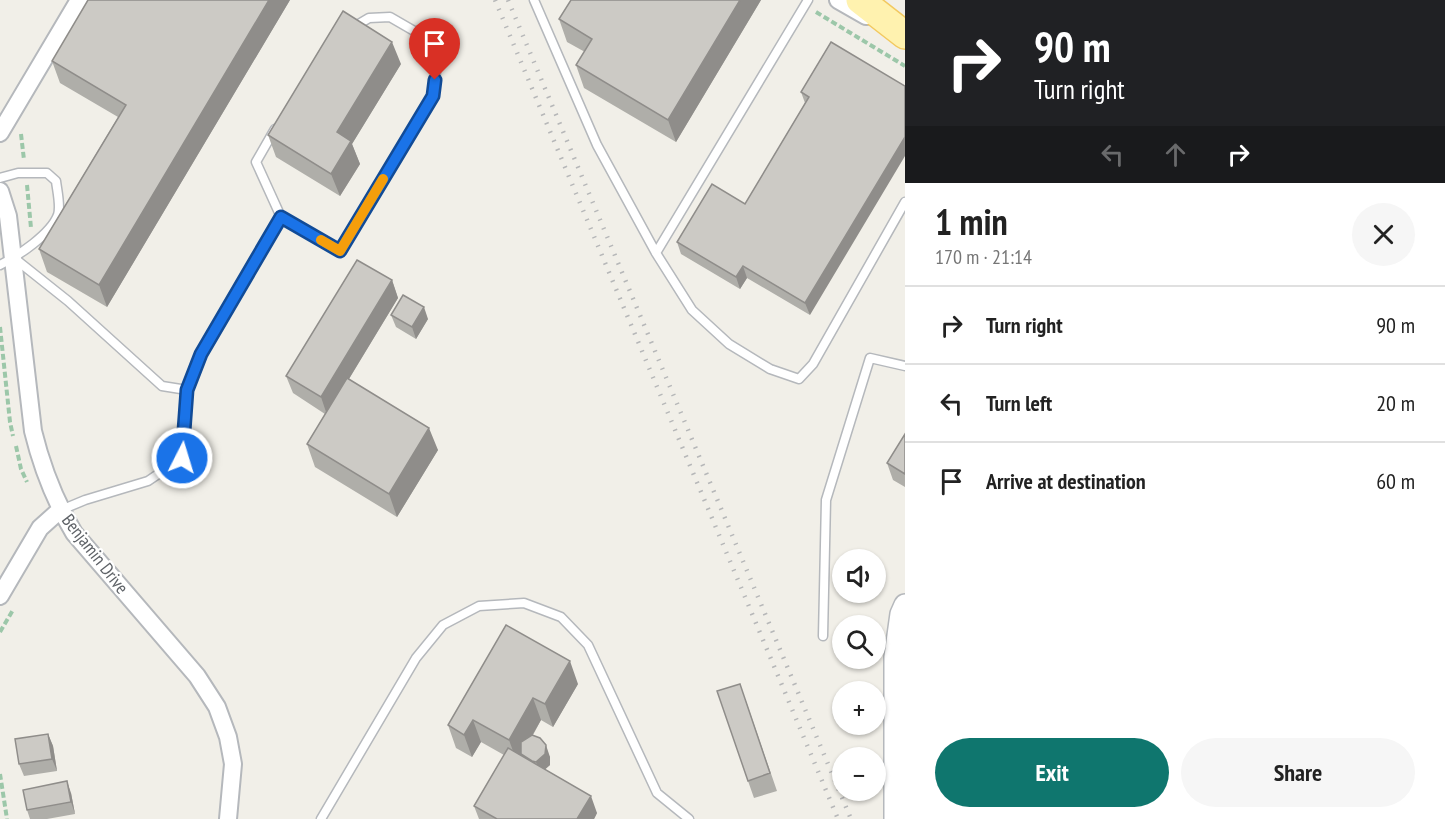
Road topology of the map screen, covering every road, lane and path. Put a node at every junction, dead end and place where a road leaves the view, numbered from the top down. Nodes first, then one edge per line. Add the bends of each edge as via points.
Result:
1 (79, 0) edge
2 (534, 0) edge
3 (838, 0) edge
4 (860, 0) edge
5 (806, 3) edge
6 (341, 34) edge
7 (905, 36) edge
8 (905, 66) edge
9 (278, 123) edge
10 (27, 125) dead end
11 (0, 133) edge
12 (26, 173) junction
13 (0, 178) edge
14 (0, 191) edge
15 (905, 202) edge
16 (281, 217) junction
17 (33, 243) junction
18 (656, 253) junction
19 (7, 261) edge
20 (905, 366) edge
21 (187, 390) junction
22 (60, 510) junction
23 (0, 596) edge
24 (905, 605) edge
25 (902, 629) edge
26 (823, 636) dead end
27 (899, 723) edge
28 (0, 774) edge
29 (897, 818) edge
30 (7, 819) edge
31 (228, 819) edge
32 (321, 819) edge
33 (689, 819) edge

1 - 11 street
2 - 18 lane via 597,145
3 - 7 street
4 - 7 main road
5 - 8 path
5 - 18 lane
6 - 16 lane via 369,18 390,17 428,39 437,64 433,96 340,251
9 - 16 lane via 256,162
10 - 12 path via 21,135
12 - 13 lane
12 - 17 path
12 - 17 lane via 47,173 56,181 58,214
14 - 19 street, Benjamin Drive via 8,216
15 - 18 lane via 834,330 799,379 770,369 729,344 692,310
16 - 21 lane via 201,354
17 - 19 lane
19 - 21 lane via 68,301 162,386
19 - 22 street, Benjamin Drive via 33,431
20 - 26 lane via 870,358 829,489
21 - 22 lane via 182,458 148,481
22 - 23 street via 40,528
22 - 31 street, Benjamin Drive via 74,533 197,676 218,707 233,764
24 - 25 street
25 - 27 street via 895,657
27 - 29 street
28 - 30 path
32 - 33 lane via 416,658 443,625 479,606 524,603 561,617 588,645 657,793

